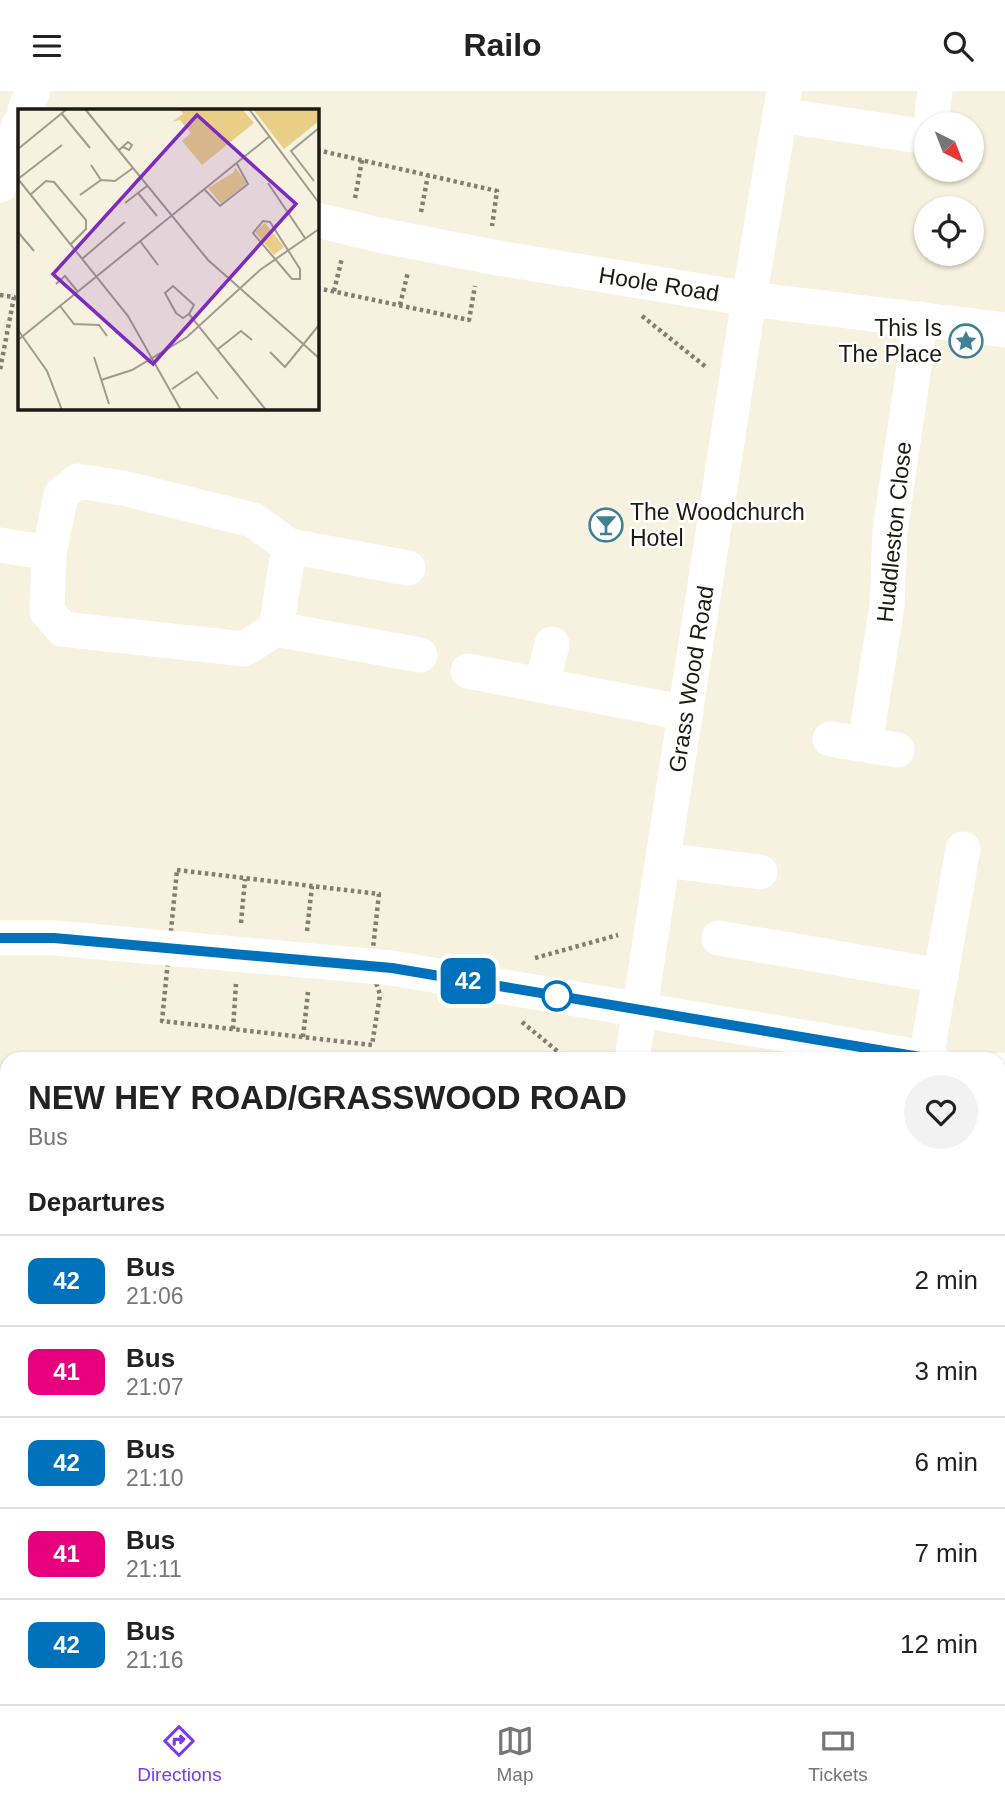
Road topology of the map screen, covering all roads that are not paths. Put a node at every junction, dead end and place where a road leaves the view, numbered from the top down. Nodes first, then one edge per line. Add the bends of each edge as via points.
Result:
1 (33, 91) edge
2 (935, 91) edge
3 (782, 103) edge
4 (25, 109) edge
5 (932, 112) edge
6 (16, 129) edge
7 (914, 134) edge
8 (0, 185) edge
9 (318, 220) edge
10 (750, 299) junction
11 (921, 319) junction
12 (1005, 330) edge
13 (0, 545) edge
14 (289, 546) junction
15 (49, 553) junction
16 (408, 568) dead end
17 (276, 629) junction
18 (552, 644) dead end
19 (420, 655) dead end
20 (468, 671) dead end
21 (542, 685) junction
22 (686, 713) junction
23 (831, 739) dead end
24 (964, 849) dead end
25 (663, 860) junction
26 (760, 872) dead end
27 (719, 937) dead end
28 (0, 938) edge
29 (941, 976) junction
30 (640, 1010) junction
31 (633, 1052) edge
32 (893, 1052) edge
33 (930, 1052) edge

1 - 4 street
2 - 5 street
3 - 7 street
3 - 10 street, Grass Wood Road
6 - 8 street
9 - 10 street, Hoole Road via 379,235 486,243
10 - 11 street, Hoole Road
10 - 22 street, Grass Wood Road
11 - 12 street, Hoole Road
11 - 23 street, Huddleston Close via 890,531 881,747
13 - 15 street
14 - 15 street via 253,520 78,481 61,495
14 - 16 street
14 - 17 street
15 - 17 street via 47,611 62,629 244,649
17 - 19 street
18 - 21 street
20 - 21 street
21 - 22 street
22 - 25 street, Grass Wood Road
24 - 29 street
25 - 26 street
25 - 30 street, Grass Wood Road
27 - 29 street
28 - 30 street via 67,939 392,968
29 - 33 street
30 - 31 street, Grass Wood Road
30 - 32 street

